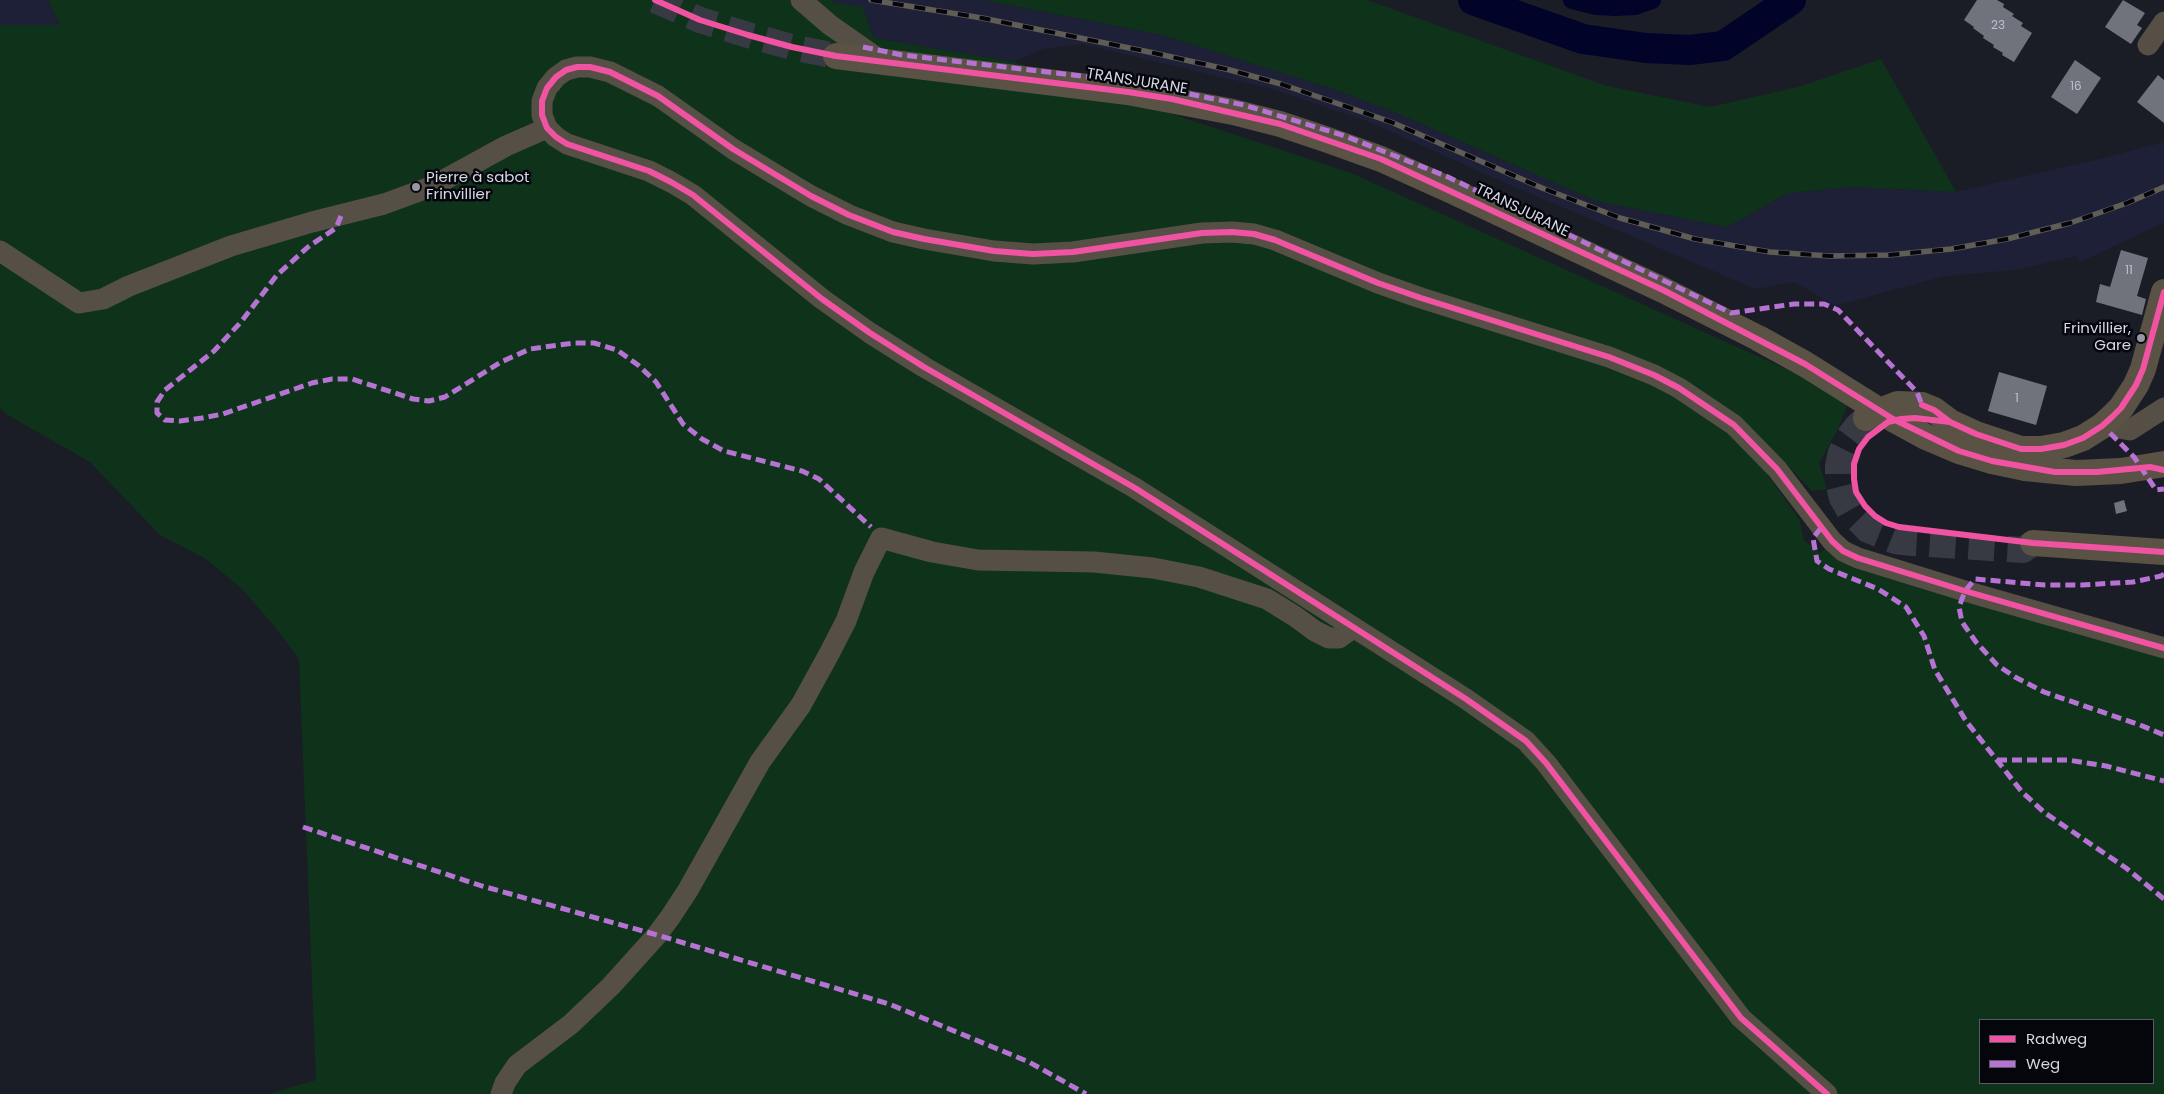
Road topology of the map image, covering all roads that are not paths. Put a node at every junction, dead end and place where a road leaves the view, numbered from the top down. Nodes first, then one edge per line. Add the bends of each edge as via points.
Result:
1 (801, 0) edge
2 (2164, 22) edge
3 (2148, 45) dead end
4 (873, 54) junction
5 (836, 56) tunnel mouth
6 (547, 128) junction
7 (0, 250) edge
8 (2164, 292) edge
9 (2164, 408) edge
10 (1869, 416) junction
11 (2107, 422) junction
12 (2159, 467) edge
13 (2033, 543) tunnel mouth
14 (2164, 552) edge
15 (1353, 628) junction
16 (2164, 648) edge
17 (501, 1094) edge
18 (1827, 1094) edge

1 - 4 street via 830,25
2 - 3 street
4 - 5 main road, TRANSJURANE
4 - 10 main road, TRANSJURANE via 1172,99 1280,124 1325,139 1450,190 1663,290 1774,347
6 - 7 street via 425,189 361,211 232,246 103,299 79,303
6 - 15 street via 567,144 649,171 678,186 822,299 870,332 924,367 1135,488
6 - 16 street via 542,115 542,100 547,88 566,70 590,67 610,72 658,96 732,149 811,196 893,232 956,246 1033,254 1073,252 1202,233 1232,232 1275,240 1378,283 1609,357 1679,388 1734,425 1777,469 1832,541 1858,558
8 - 11 main road via 2138,380 2121,408
9 - 11 street via 2130,430
10 - 11 main road via 1888,422 1914,418 1950,422 1999,443 2041,450 2064,446
10 - 12 main road, TRANSJURANE, bridge via 1893,419 1959,451 2026,468 2076,473
13 - 14 main road
15 - 17 street via 1339,638 1329,638 1267,599 1199,577 1094,562 978,560 932,552 876,532 846,621 829,654 801,705 760,762 672,916 578,1018 517,1065
15 - 18 street via 1526,741 1740,1018

